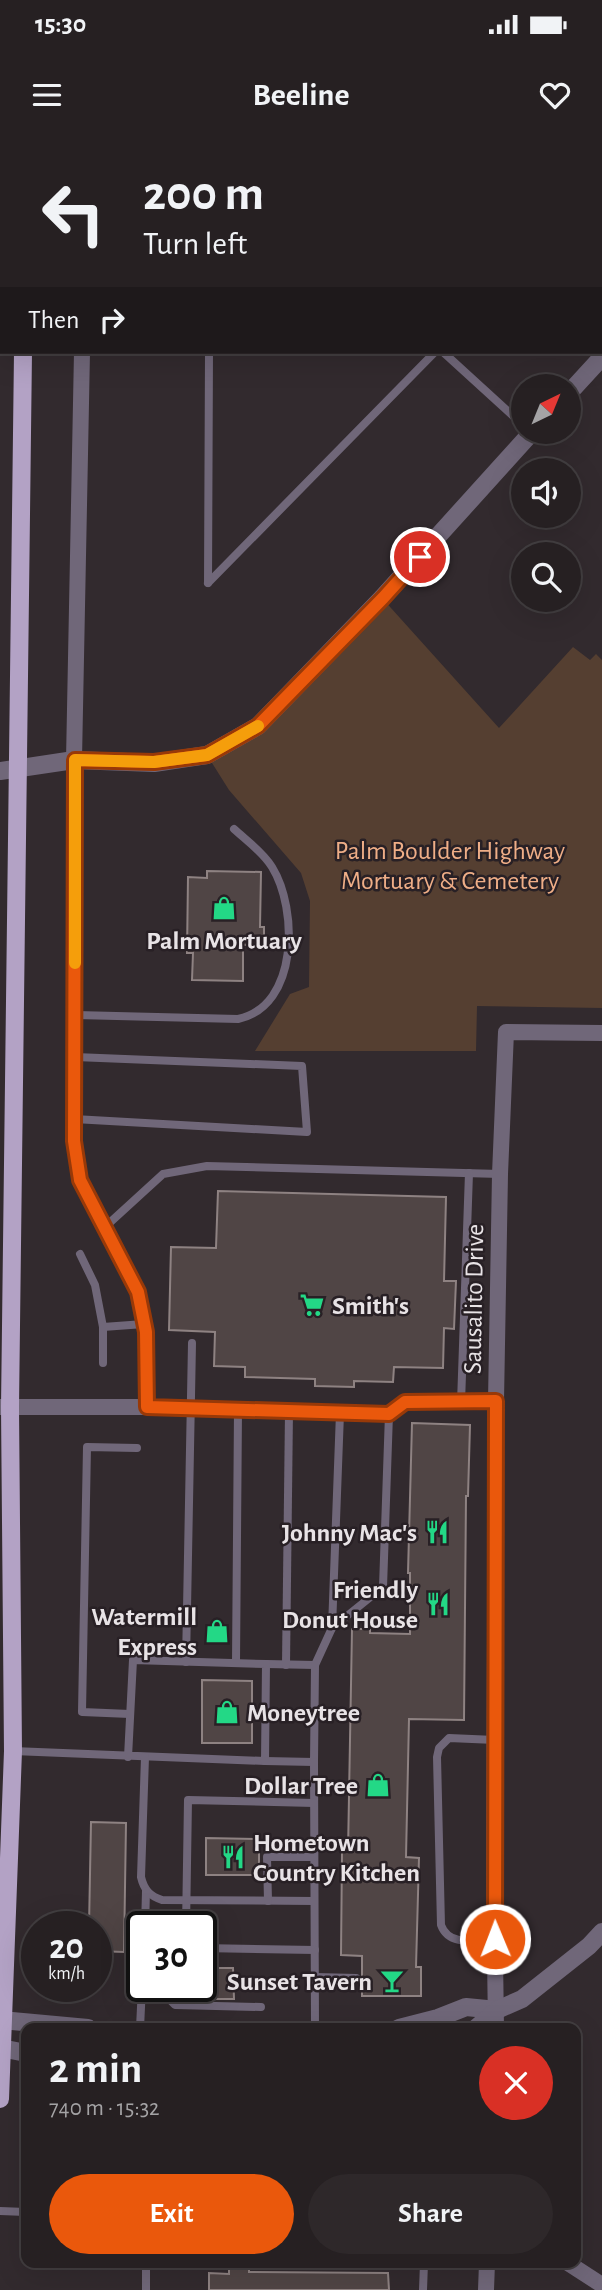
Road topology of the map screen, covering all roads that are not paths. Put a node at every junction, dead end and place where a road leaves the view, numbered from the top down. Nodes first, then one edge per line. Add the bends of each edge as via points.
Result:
1 (23, 354) edge
2 (82, 354) edge
3 (209, 354) edge
4 (433, 354) edge
5 (445, 354) edge
6 (602, 358) edge
7 (581, 380) edge
8 (511, 414) edge
9 (521, 444) edge
10 (75, 760) junction
11 (9, 770) edge
12 (234, 829) dead end
13 (76, 1015) junction
14 (602, 1032) edge
15 (75, 1058) junction
16 (74, 1119) junction
17 (469, 1173) junction
18 (500, 1174) junction
19 (105, 1227) junction
20 (80, 1254) dead end
21 (145, 1324) junction
22 (103, 1327) junction
23 (192, 1343) dead end
24 (103, 1363) dead end
25 (496, 1401) junction
26 (461, 1403) junction
27 (5, 1407) edge
28 (147, 1407) junction
29 (190, 1408) junction
30 (238, 1409) junction
31 (289, 1411) junction
32 (340, 1413) junction
33 (389, 1414) junction
34 (137, 1448) dead end
35 (332, 1628) junction
36 (186, 1662) junction
37 (236, 1663) junction
38 (266, 1664) junction
39 (286, 1665) junction
40 (316, 1665) junction
41 (130, 1714) junction
42 (495, 1740) junction
43 (13, 1751) junction
44 (128, 1757) junction
45 (145, 1757) junction
46 (265, 1761) junction
47 (314, 1762) junction
48 (314, 1803) junction
49 (314, 1857) junction
50 (146, 1891) junction
51 (185, 1900) junction
52 (268, 1901) junction
53 (314, 1901) junction
54 (145, 1911) edge
55 (185, 1911) edge
56 (602, 1933) edge
57 (495, 1939) junction
58 (217, 1948) edge
59 (314, 1950) junction
60 (315, 1977) junction
61 (356, 1978) dead end
62 (141, 2002) edge
63 (173, 2002) edge
64 (261, 2007) dead end
65 (496, 2019) edge
66 (1, 2020) edge
67 (34, 2023) edge
68 (140, 2023) edge
69 (315, 2023) edge
70 (418, 2023) edge
71 (1, 2048) edge
72 (21, 2052) edge
73 (0, 2099) edge
74 (0, 2211) edge
75 (21, 2212) edge
76 (146, 2268) edge
77 (424, 2268) edge
78 (487, 2268) edge
79 (576, 2268) edge
80 (602, 2285) edge
81 (146, 2290) edge
82 (423, 2290) edge
83 (486, 2290) edge

1 - 11 main road
2 - 10 street
3 - 4 lane via 208,583
5 - 8 lane
6 - 7 street
9 - 10 street via 383,598 258,726 207,755 154,762
10 - 11 street
10 - 13 street
11 - 27 main road
12 - 13 lane via 271,864 282,887 289,942 283,976 269,1002 259,1012 239,1019
13 - 15 street
14 - 18 street, Sausalito Drive via 506,1032
15 - 16 street
15 - 16 lane via 302,1066 307,1132
16 - 19 street via 80,1180
17 - 18 lane
17 - 19 lane via 206,1166 163,1174
17 - 26 lane
18 - 25 street, Sausalito Drive
19 - 21 street via 138,1292
20 - 22 lane via 95,1285
21 - 22 lane
21 - 28 street
22 - 24 lane
23 - 29 lane
25 - 26 lane
25 - 42 street, Sausalito Drive
26 - 33 lane via 405,1402
27 - 28 street
27 - 43 main road
28 - 29 lane
29 - 30 lane
29 - 36 lane
30 - 31 lane
30 - 37 lane
31 - 32 lane
31 - 39 lane
32 - 33 lane
32 - 35 lane
33 - 35 lane via 383,1587
34 - 41 lane via 88,1447 86,1486 82,1712
35 - 40 lane
36 - 37 lane
36 - 41 lane via 133,1660
37 - 38 lane
38 - 39 lane
38 - 46 lane
39 - 40 lane
40 - 47 lane
41 - 44 lane
42 - 57 street, Sausalito Drive
42 - 57 lane via 449,1738 437,1756 443,1932 454,1940
43 - 44 lane
43 - 66 main road
44 - 45 lane
45 - 46 lane
45 - 50 lane via 141,1877
46 - 47 lane
47 - 48 lane
48 - 49 lane
48 - 51 lane via 188,1800
49 - 52 lane via 267,1857
49 - 53 lane
50 - 51 lane via 162,1900
50 - 54 lane
51 - 52 lane
51 - 55 lane
52 - 53 lane
53 - 59 lane
56 - 65 street
57 - 65 street, Sausalito Drive
58 - 59 lane
59 - 60 lane
60 - 61 lane
60 - 69 lane
62 - 68 lane
63 - 64 lane
65 - 70 street via 466,2007
66 - 67 street
66 - 71 main road
71 - 72 street
71 - 73 main road
74 - 75 lane
76 - 81 lane
77 - 82 lane
78 - 83 street
79 - 80 street

